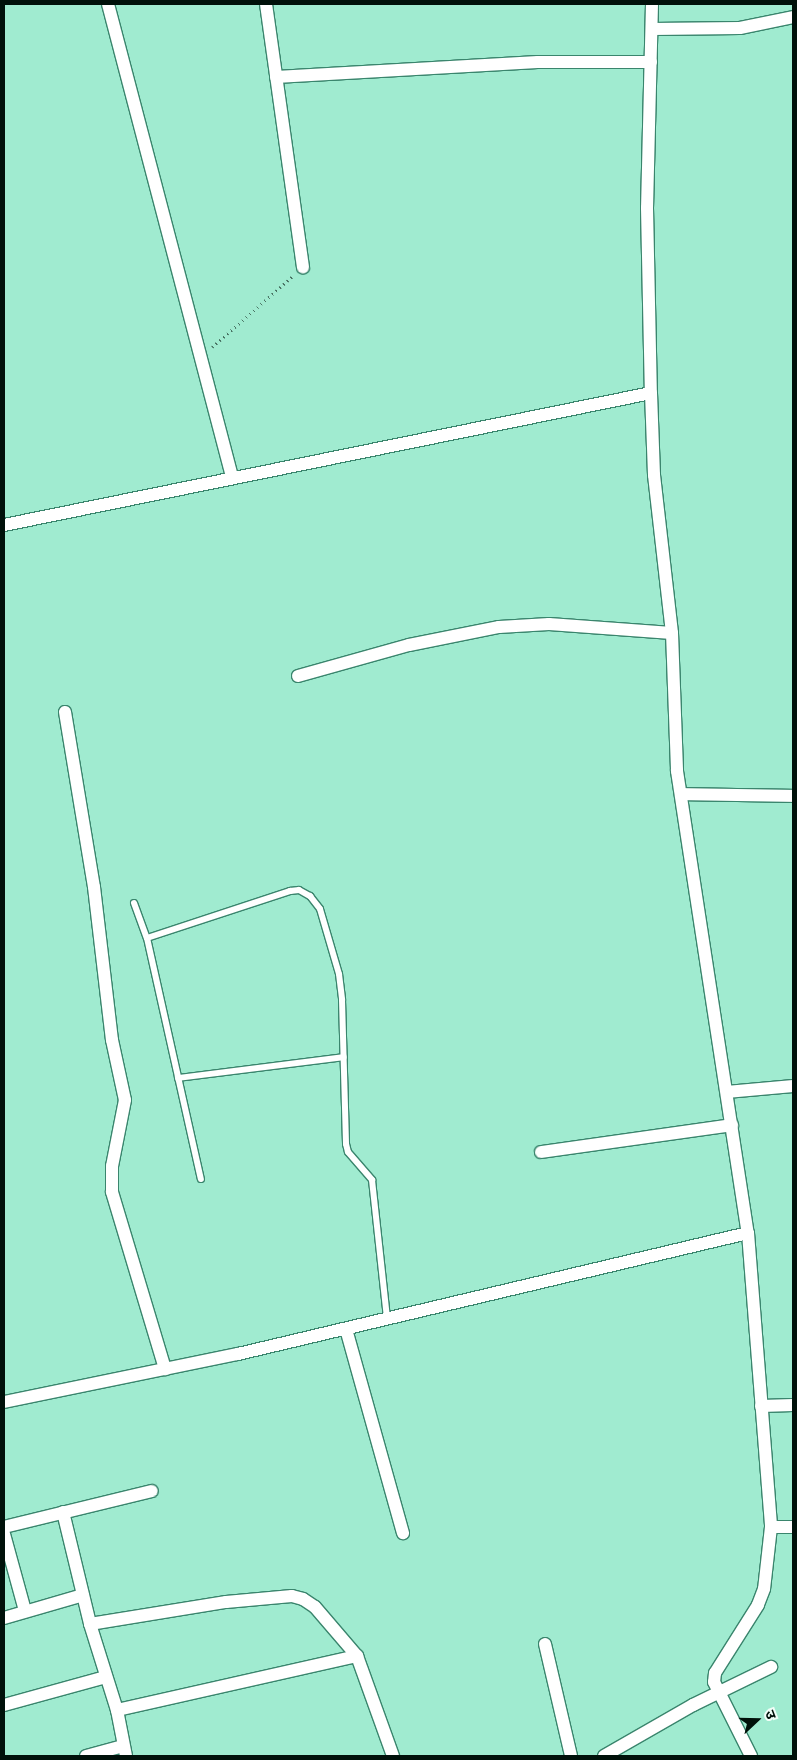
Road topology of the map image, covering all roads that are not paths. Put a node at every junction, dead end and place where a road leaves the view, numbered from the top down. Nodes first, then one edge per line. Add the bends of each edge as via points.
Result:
1 (108, 4) edge
2 (266, 4) edge
3 (652, 4) edge
4 (793, 17) edge
5 (652, 29) junction
6 (651, 62) junction
7 (276, 77) junction
8 (303, 267) road end
9 (651, 393) junction
10 (232, 477) junction
11 (4, 525) edge
12 (672, 633) junction
13 (298, 676) dead end
14 (65, 712) dead end
15 (681, 794) junction
16 (793, 796) edge
17 (134, 903) dead end
18 (147, 938) junction
19 (344, 1056) junction
20 (178, 1078) junction
21 (793, 1086) edge
22 (727, 1092) junction
23 (732, 1125) junction
24 (541, 1152) dead end
25 (201, 1180) dead end
26 (748, 1233) junction
27 (387, 1318) junction
28 (346, 1328) junction
29 (165, 1369) junction
30 (4, 1402) edge
31 (793, 1405) edge
32 (761, 1406) junction
33 (152, 1491) dead end
34 (62, 1512) junction
35 (793, 1526) edge
36 (4, 1527) edge
37 (771, 1527) junction
38 (403, 1533) dead end
39 (4, 1534) edge
40 (83, 1595) junction
41 (25, 1611) junction
42 (4, 1618) edge
43 (90, 1624) junction
44 (546, 1644) dead end
45 (357, 1656) junction
46 (771, 1667) dead end
47 (106, 1677) junction
48 (717, 1692) junction
49 (4, 1705) edge
50 (117, 1710) junction
51 (124, 1751) edge
52 (86, 1756) edge
53 (391, 1756) edge
54 (571, 1756) edge
55 (604, 1756) edge
56 (751, 1756) edge

1 - 10 street
2 - 7 street
3 - 5 street
4 - 5 street via 740,28
5 - 6 street
6 - 7 street via 538,62
6 - 9 street via 647,208
7 - 8 street
9 - 10 street
9 - 12 street via 654,476
10 - 11 street
12 - 13 street via 549,624 499,627 409,645
12 - 15 street
14 - 29 street via 94,887 112,1040 125,1100 112,1166 112,1192
15 - 16 street
15 - 22 street
17 - 18 lane
18 - 19 lane via 290,891 299,890 310,896 320,909 339,974
18 - 20 lane
19 - 20 lane
19 - 27 lane via 346,1144 348,1152 372,1180
20 - 25 lane
21 - 22 street
22 - 23 street
23 - 24 street
23 - 26 street
26 - 27 street
26 - 32 street
27 - 28 street
28 - 29 street
28 - 38 street
29 - 30 street
31 - 32 street
32 - 37 street
33 - 34 street
34 - 36 street
34 - 40 street
35 - 37 street
37 - 48 street via 764,1589 752,1618 716,1673
39 - 41 street
40 - 41 street
40 - 43 street
41 - 42 street
43 - 45 street via 226,1602 292,1596 314,1606
43 - 47 street
44 - 54 street
45 - 50 street
45 - 53 street
46 - 48 street
47 - 49 street
47 - 50 street
48 - 55 street
48 - 56 street
50 - 51 street
51 - 52 street

